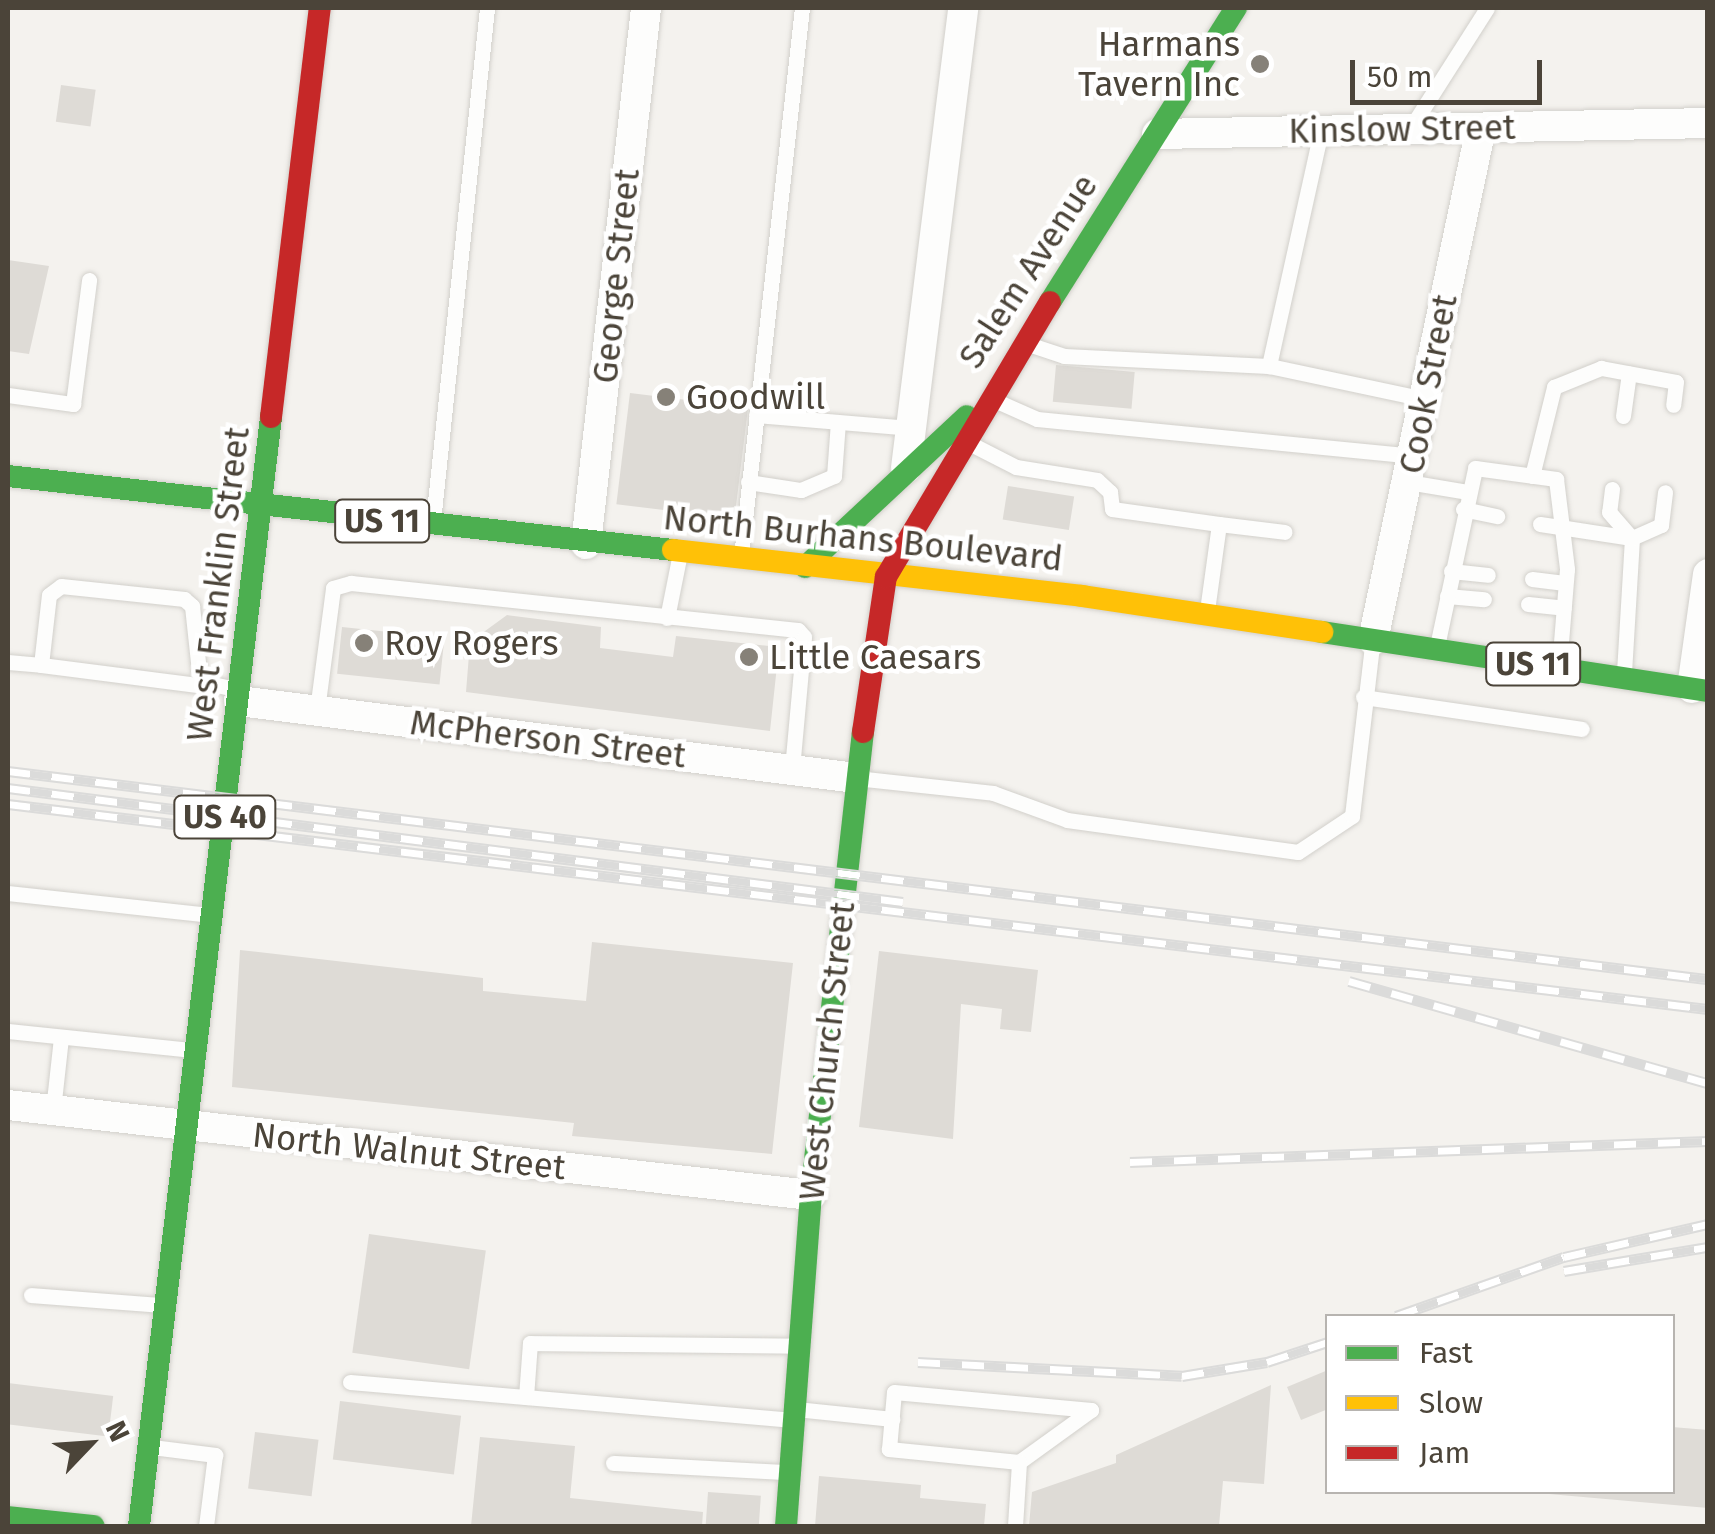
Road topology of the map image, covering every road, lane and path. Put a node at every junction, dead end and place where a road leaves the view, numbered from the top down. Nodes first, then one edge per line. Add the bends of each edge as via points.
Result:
1 (320, 8) edge
2 (487, 8) edge
3 (646, 8) edge
4 (802, 8) edge
5 (963, 8) edge
6 (1236, 8) edge
7 (1487, 8) edge
8 (1708, 123) edge
9 (1481, 128) junction
10 (1410, 129) junction
11 (1320, 131) junction
12 (1157, 134) junction
13 (89, 280) dead end
14 (1024, 343) junction
15 (1268, 366) junction
16 (1629, 373) junction
17 (8, 395) edge
18 (989, 398) junction
19 (1424, 399) junction
20 (1673, 405) dead end
21 (756, 415) junction
22 (1623, 416) dead end
23 (838, 422) junction
24 (912, 428) junction
25 (964, 440) junction
26 (906, 468) junction
27 (1410, 469) junction
28 (8, 476) edge
29 (1532, 476) junction
30 (748, 482) junction
31 (1612, 489) dead end
32 (1468, 492) junction
33 (1665, 492) dead end
34 (265, 507) junction
35 (1463, 509) junction
36 (1497, 516) dead end
37 (1219, 524) junction
38 (1540, 524) dead end
39 (432, 526) junction
40 (1562, 528) junction
41 (1285, 532) dead end
42 (1632, 538) junction
43 (586, 544) junction
44 (680, 554) junction
45 (740, 560) junction
46 (805, 567) junction
47 (1451, 572) junction
48 (1708, 574) edge
49 (1488, 575) dead end
50 (886, 576) junction
51 (1532, 579) dead end
52 (1565, 583) junction
53 (1446, 596) junction
54 (1484, 599) dead end
55 (1528, 604) dead end
56 (1564, 608) junction
57 (1207, 614) junction
58 (668, 618) junction
59 (1374, 640) junction
60 (1436, 650) junction
61 (8, 662) edge
62 (41, 665) junction
63 (1559, 668) junction
64 (1623, 676) junction
65 (205, 686) junction
66 (1700, 690) edge
67 (240, 696) junction
68 (1363, 697) junction
69 (317, 710) junction
70 (1582, 729) dead end
71 (792, 770) junction
72 (856, 778) junction
73 (8, 892) edge
74 (213, 916) junction
75 (8, 1031) edge
76 (61, 1037) junction
77 (197, 1051) junction
78 (8, 1104) edge
79 (53, 1110) junction
80 (188, 1127) junction
81 (812, 1195) junction
82 (31, 1295) dead end
83 (166, 1305) junction
84 (800, 1346) junction
85 (350, 1382) dead end
86 (526, 1397) junction
87 (794, 1414) junction
88 (892, 1419) junction
89 (148, 1447) junction
90 (1020, 1462) junction
91 (613, 1463) dead end
92 (790, 1472) junction
93 (8, 1517) edge
94 (94, 1526) edge
95 (138, 1526) edge
96 (206, 1526) edge
97 (786, 1526) edge
98 (1015, 1526) edge

1 - 34 main road, West Franklin Street / US 40
2 - 39 lane
3 - 43 street, George Street
4 - 21 lane
5 - 24 street
6 - 12 main road, Salem Avenue
7 - 10 lane
8 - 9 street, Kinslow Street
9 - 10 street, Kinslow Street
9 - 19 street, Cook Street
10 - 11 street, Kinslow Street
11 - 12 street, Kinslow Street
11 - 15 lane
12 - 14 main road, Salem Avenue
13 - 17 lane via 73,404
14 - 15 lane via 1064,356
14 - 18 main road, Salem Avenue
15 - 19 lane
16 - 20 lane via 1676,382
16 - 22 lane
16 - 29 lane via 1601,368 1554,387
18 - 25 main road, Salem Avenue
18 - 26 main road
18 - 27 lane via 1037,419
19 - 27 street, Cook Street
21 - 23 lane
21 - 30 lane
23 - 24 lane
23 - 30 lane via 834,476 802,490
24 - 26 street
25 - 37 lane via 1016,467 1097,480 1110,492 1112,509
25 - 50 main road, Salem Avenue
26 - 46 main road
27 - 32 lane
27 - 59 street, Cook Street
28 - 34 main road, North Burhans Boulevard / US 11
29 - 32 lane via 1475,468
29 - 40 lane via 1556,479
30 - 45 lane
31 - 42 lane via 1609,512
32 - 35 lane
33 - 42 lane via 1661,525
34 - 39 main road, North Burhans Boulevard / US 11
34 - 67 main road, West Franklin Street / US 40
35 - 36 lane
35 - 47 lane
37 - 41 lane
37 - 57 lane
38 - 40 lane
39 - 43 main road, North Burhans Boulevard / US 11
40 - 42 lane
40 - 52 lane
42 - 64 lane
43 - 44 main road, North Burhans Boulevard / US 11
44 - 45 main road, North Burhans Boulevard / US 11
44 - 58 lane
45 - 46 main road, North Burhans Boulevard / US 11
46 - 50 main road, North Burhans Boulevard / US 11
47 - 49 lane
47 - 53 lane
48 - 66 street
50 - 57 main road, North Burhans Boulevard / US 11
50 - 72 main road, West Church Street
51 - 52 lane
52 - 56 lane
53 - 54 lane
53 - 60 lane
55 - 56 lane
56 - 63 lane
57 - 59 main road, North Burhans Boulevard / US 11
58 - 69 lane via 580,603 351,583 333,588
58 - 71 lane via 798,630 804,637
59 - 60 main road, North Burhans Boulevard / US 11
59 - 68 lane
60 - 63 main road, North Burhans Boulevard / US 11
61 - 62 lane
62 - 65 lane
62 - 65 lane via 49,595 61,586 184,600 192,606 197,674
63 - 64 main road, North Burhans Boulevard / US 11
64 - 66 main road, North Burhans Boulevard / US 11
65 - 67 lane
67 - 69 street, McPherson Street
67 - 74 main road, West Franklin Street / US 40
68 - 70 lane
68 - 72 lane via 1352,816 1298,852 1066,820 993,793
69 - 71 street, McPherson Street
71 - 72 street, McPherson Street
72 - 81 main road, West Church Street
73 - 74 lane
74 - 77 main road, West Franklin Street / US 40
75 - 76 lane
76 - 77 lane
76 - 79 lane
77 - 80 main road, West Franklin Street / US 40
78 - 79 street, North Walnut Street
79 - 80 street, North Walnut Street
80 - 81 street, North Walnut Street
80 - 83 main road, West Franklin Street / US 40
81 - 84 main road, West Church Street
82 - 83 lane
83 - 89 main road, West Franklin Street / US 40
84 - 86 lane via 530,1343
84 - 87 main road, West Church Street
85 - 86 lane
86 - 87 lane
87 - 88 lane
87 - 92 main road, West Church Street
88 - 90 lane via 889,1448
88 - 90 lane via 894,1392 1091,1410
89 - 95 main road, West Franklin Street / US 40
89 - 96 lane via 215,1454
90 - 98 lane
91 - 92 lane
92 - 97 main road, West Church Street
93 - 94 main road

